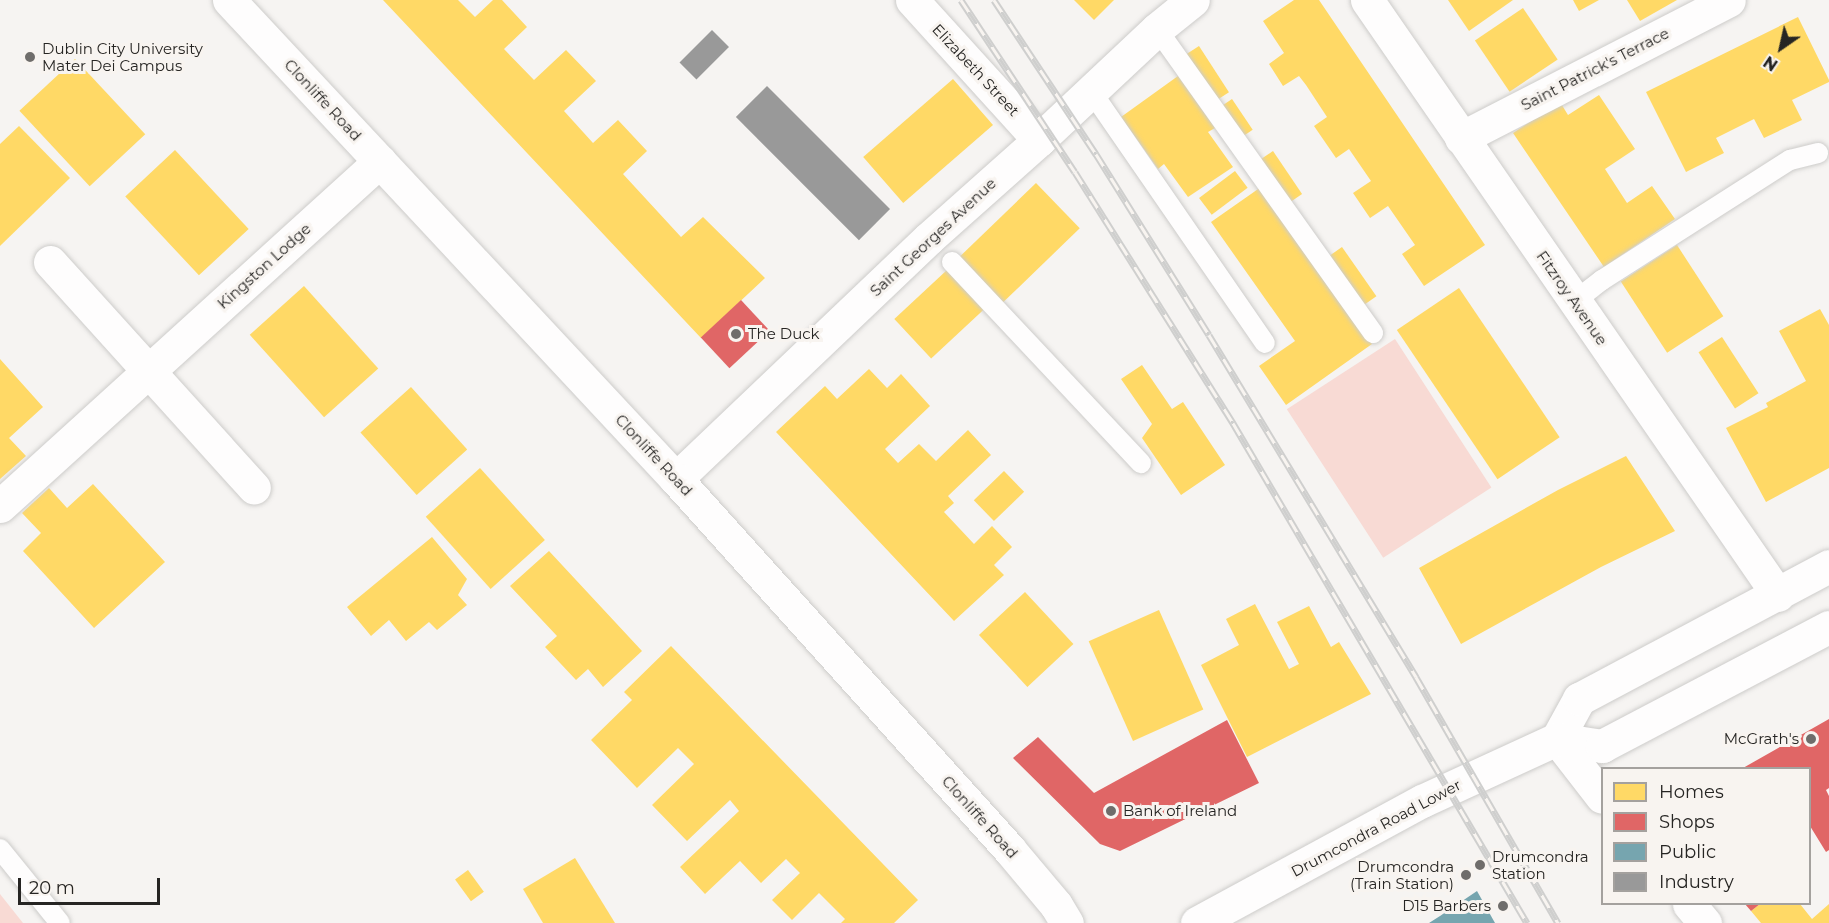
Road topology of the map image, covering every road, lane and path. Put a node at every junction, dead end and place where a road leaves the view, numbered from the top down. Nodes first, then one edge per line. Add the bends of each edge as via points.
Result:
1 (229, 0) edge
2 (912, 0) edge
3 (1193, 0) edge
4 (1367, 0) edge
5 (1730, 0) edge
6 (1156, 29) junction
7 (1091, 91) junction
8 (1461, 138) junction
9 (1039, 140) junction
10 (1818, 153) dead end
11 (380, 160) junction
12 (50, 262) dead end
13 (952, 262) dead end
14 (1575, 301) junction
15 (1373, 333) dead end
16 (1265, 343) dead end
17 (148, 371) junction
18 (1141, 463) dead end
19 (676, 478) junction
20 (254, 488) dead end
21 (0, 506) edge
22 (1829, 566) edge
23 (1778, 595) junction
24 (1829, 627) edge
25 (1557, 739) junction
26 (1601, 796) edge
27 (0, 849) edge
28 (1691, 905) edge
29 (60, 923) edge
30 (1066, 923) edge
31 (1197, 923) edge
32 (1705, 923) edge

1 - 11 street, Clonliffe Road
2 - 9 street, Elizabeth Street
3 - 6 street, Saint Georges Avenue
4 - 8 street, Fitzroy Avenue
5 - 8 street, Saint Patrick's Terrace
6 - 7 street, Saint Georges Avenue
6 - 15 lane
7 - 9 street, Saint Georges Avenue
7 - 16 lane
8 - 14 street, Fitzroy Avenue
9 - 19 street, Saint Georges Avenue via 929,238
10 - 14 lane via 1790,160
11 - 17 street, Kingston Lodge
11 - 19 street, Clonliffe Road
12 - 17 street
13 - 18 lane
14 - 23 street, Fitzroy Avenue
17 - 20 street
17 - 21 street, Kingston Lodge
19 - 30 street, Clonliffe Road via 1010,849
22 - 23 street
23 - 25 street via 1579,699
24 - 25 street via 1602,746
25 - 26 street
25 - 31 street, Drumcondra Road Lower via 1422,801
27 - 29 lane
28 - 32 street

